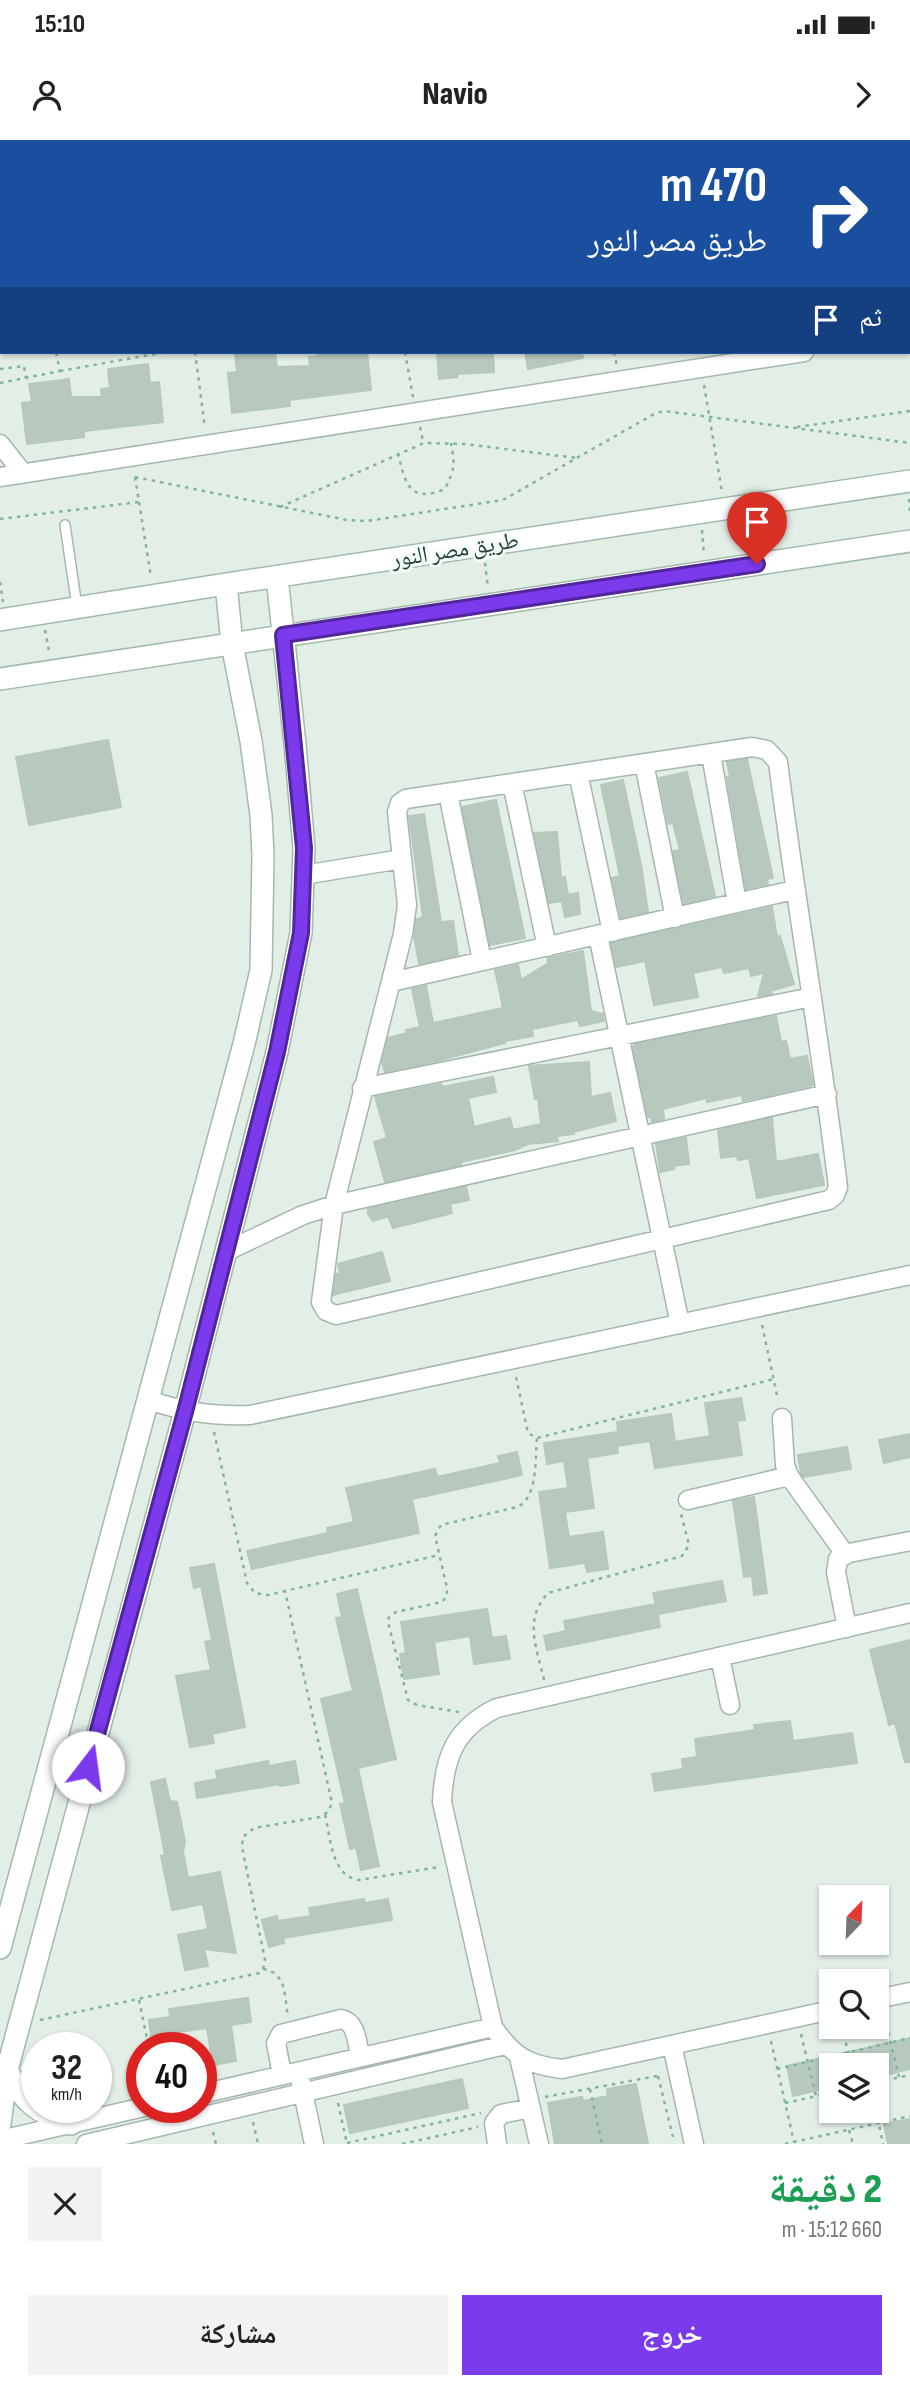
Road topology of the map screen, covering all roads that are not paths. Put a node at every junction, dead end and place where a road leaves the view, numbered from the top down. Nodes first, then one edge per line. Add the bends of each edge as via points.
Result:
1 (791, 354) edge
2 (0, 444) edge
3 (23, 473) junction
4 (0, 477) edge
5 (910, 481) edge
6 (65, 525) dead end
7 (910, 541) edge
8 (277, 577) junction
9 (226, 584) junction
10 (77, 608) junction
11 (0, 620) edge
12 (283, 635) junction
13 (232, 644) junction
14 (0, 679) edge
15 (711, 754) junction
16 (644, 764) junction
17 (578, 774) junction
18 (512, 783) junction
19 (448, 793) junction
20 (402, 859) junction
21 (303, 875) junction
22 (794, 890) junction
23 (737, 904) junction
24 (675, 918) junction
25 (605, 934) junction
26 (547, 947) junction
27 (482, 961) junction
28 (391, 982) junction
29 (812, 997) junction
30 (619, 1037) junction
31 (362, 1088) junction
32 (827, 1094) junction
33 (640, 1135) junction
34 (334, 1205) junction
35 (662, 1238) junction
36 (225, 1252) junction
37 (910, 1276) edge
38 (680, 1324) junction
39 (148, 1400) junction
40 (185, 1412) junction
41 (782, 1418) road end
42 (789, 1476) junction
43 (688, 1500) road end
44 (910, 1541) edge
45 (845, 1554) junction
46 (910, 1613) edge
47 (847, 1628) junction
48 (720, 1657) junction
49 (730, 1704) dead end
50 (0, 1948) edge
51 (910, 1992) edge
52 (889, 1997) edge
53 (819, 2012) edge
54 (493, 2027) junction
55 (672, 2045) junction
56 (512, 2051) junction
57 (360, 2057) junction
58 (7, 2070) junction
59 (290, 2073) junction
60 (217, 2090) edge
61 (303, 2093) junction
62 (536, 2106) junction
63 (126, 2111) edge
64 (0, 2124) edge
65 (71, 2124) junction
66 (0, 2140) edge
67 (86, 2144) edge
68 (314, 2144) edge
69 (497, 2144) edge
70 (539, 2144) edge
71 (694, 2144) edge

1 - 3 street
2 - 3 street
3 - 4 street
5 - 8 street, طريق مصر النور
6 - 10 lane
7 - 12 street
8 - 9 street, طريق مصر النور
8 - 12 street
9 - 10 street, طريق مصر النور
9 - 13 street
10 - 11 street, طريق مصر النور
12 - 13 street
12 - 21 street
13 - 14 street
13 - 39 street via 261,815 261,970
15 - 16 street
15 - 22 street via 752,747 767,750 778,762
15 - 23 street
16 - 17 street
16 - 24 street
17 - 18 street
17 - 25 street
18 - 19 street
18 - 26 street
19 - 20 street via 400,803
19 - 27 street
20 - 21 street
20 - 28 street via 407,905
21 - 36 street via 301,933 277,1052
22 - 23 street
22 - 29 street
23 - 24 street
24 - 25 street
25 - 26 street
25 - 30 street
26 - 27 street
27 - 28 street
28 - 31 street
29 - 30 street
29 - 32 street
30 - 31 street
30 - 33 street
31 - 34 street
32 - 33 street
32 - 35 street via 838,1187 835,1195
33 - 34 street
33 - 35 street
34 - 35 street via 320,1302 336,1315
34 - 36 street
35 - 38 street
36 - 40 street
37 - 38 street
38 - 40 street via 260,1413
39 - 40 street
39 - 50 street
40 - 58 street
41 - 42 street
42 - 43 street
42 - 45 street
44 - 45 street
45 - 47 street via 836,1565
46 - 47 street
47 - 48 street
48 - 49 street
48 - 54 street via 497,1707 481,1715 454,1746 443,1772 442,1802
51 - 52 street
53 - 55 street
54 - 56 street
54 - 57 street
55 - 56 street via 562,2069 540,2066
55 - 71 street
56 - 61 street
56 - 62 street
57 - 59 street
57 - 59 street via 348,2020 283,2032 277,2040
58 - 64 street
58 - 65 street via 31,2105
59 - 60 street
59 - 61 street
61 - 67 street
61 - 68 street
62 - 69 street via 498,2119
62 - 70 street
63 - 65 street
65 - 66 street

